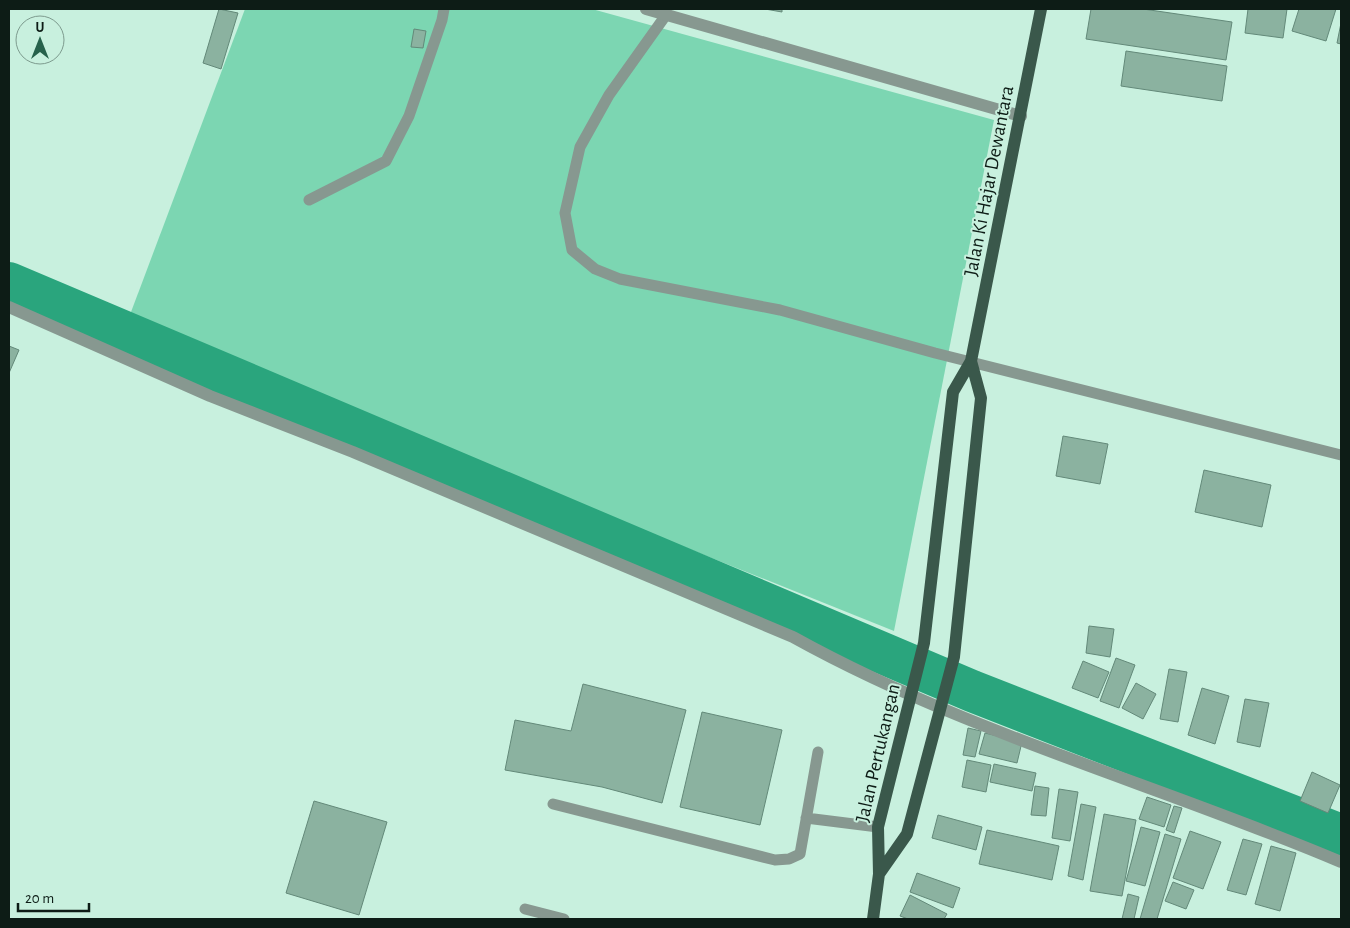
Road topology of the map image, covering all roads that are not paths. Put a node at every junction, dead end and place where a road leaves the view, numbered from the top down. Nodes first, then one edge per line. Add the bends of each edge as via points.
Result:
1 (444, 9) edge
2 (646, 9) edge
3 (1041, 9) edge
4 (666, 15) junction
5 (1022, 116) junction
6 (309, 200) dead end
7 (9, 307) edge
8 (971, 361) junction
9 (1341, 455) edge
10 (924, 643) joint
11 (954, 657) joint
12 (911, 694) junction
13 (940, 707) junction
14 (818, 752) dead end
15 (553, 804) dead end
16 (806, 818) junction
17 (878, 827) junction
18 (1341, 862) edge
19 (879, 874) junction
20 (525, 909) dead end
21 (564, 919) edge
22 (873, 919) edge

1 - 6 lane via 409,116 386,161
2 - 4 street
3 - 5 main road, Jalan Ki Hajar Dewantara
4 - 5 street
4 - 8 lane via 609,95 580,146 565,213 572,250 595,269 620,279 780,310
5 - 8 main road, Jalan Ki Hajar Dewantara
7 - 12 street via 210,396 362,456 793,637 846,666
8 - 9 lane
8 - 10 main road, Jalan Ki Hajar Dewantara via 953,392
8 - 11 main road, Jalan Ki Hajar Dewantara via 981,398
10 - 12 main road, Jalan Pertukangan
11 - 13 main road, Jalan Pertukangan
12 - 13 street
12 - 17 main road, Jalan Pertukangan
13 - 18 street
13 - 19 main road, Jalan Pertukangan via 907,834
14 - 16 lane
15 - 16 lane via 775,860 800,854
16 - 17 lane
17 - 19 main road, Jalan Pertukangan
19 - 22 main road, Jalan Pertukangan
20 - 21 lane

